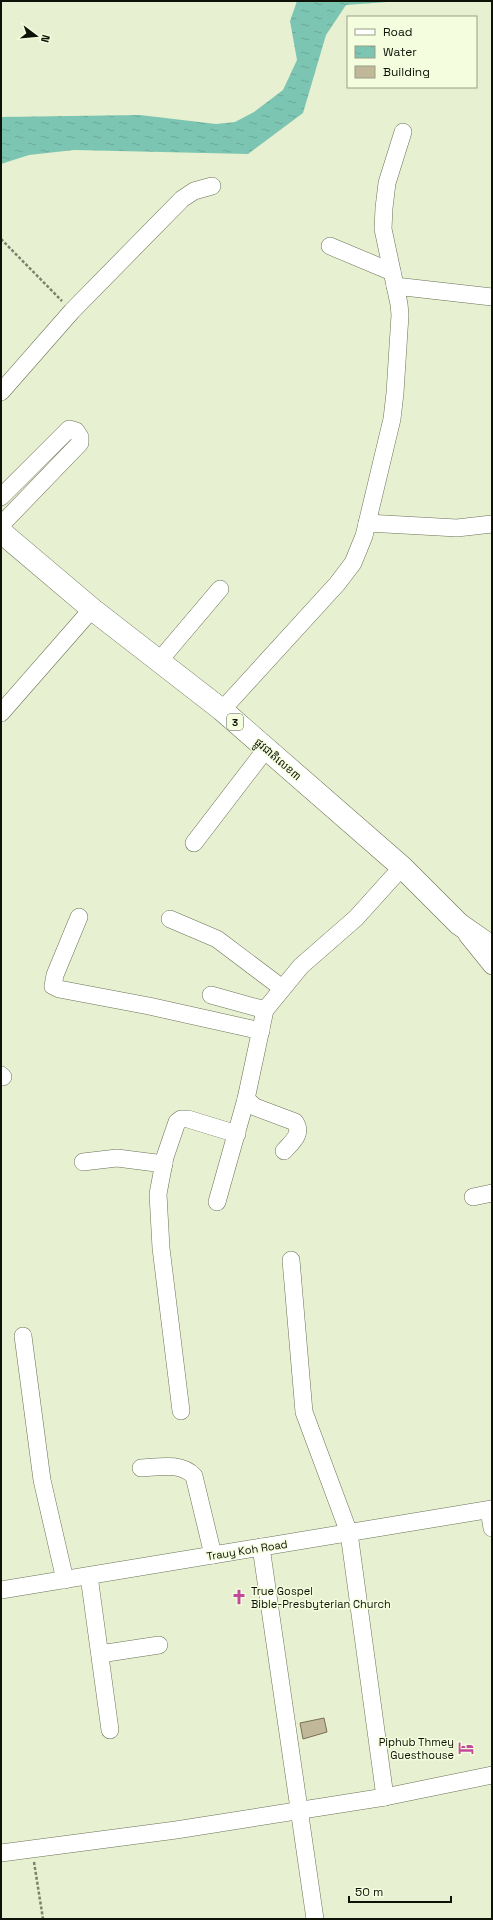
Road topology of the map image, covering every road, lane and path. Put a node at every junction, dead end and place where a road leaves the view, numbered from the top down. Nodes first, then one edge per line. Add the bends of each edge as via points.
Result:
1 (403, 132) dead end
2 (212, 186) dead end
3 (1, 238) edge
4 (330, 246) dead end
5 (394, 279) junction
6 (492, 297) edge
7 (72, 311) junction
8 (1, 392) edge
9 (1, 497) edge
10 (367, 523) junction
11 (492, 524) edge
12 (1, 525) edge
13 (1, 532) edge
14 (220, 589) dead end
15 (92, 609) junction
16 (159, 661) junction
17 (222, 710) junction
18 (1, 713) edge
19 (266, 749) junction
20 (194, 843) dead end
21 (402, 867) junction
22 (79, 917) dead end
23 (170, 919) dead end
24 (459, 924) junction
25 (492, 947) edge
26 (492, 966) edge
27 (282, 988) junction
28 (211, 995) dead end
29 (265, 1010) junction
30 (261, 1032) junction
31 (246, 1099) junction
32 (237, 1134) junction
33 (284, 1151) dead end
34 (83, 1162) dead end
35 (164, 1164) junction
36 (492, 1193) edge
37 (472, 1198) dead end
38 (216, 1202) dead end
39 (291, 1260) dead end
40 (23, 1336) dead end
41 (181, 1411) dead end
42 (142, 1468) dead end
43 (490, 1509) edge
44 (492, 1528) edge
45 (349, 1533) junction
46 (261, 1547) junction
47 (213, 1555) junction
48 (89, 1576) junction
49 (65, 1580) junction
50 (1, 1590) edge
51 (159, 1645) dead end
52 (100, 1654) junction
53 (110, 1730) dead end
54 (492, 1775) edge
55 (385, 1796) junction
56 (298, 1810) junction
57 (2, 1847) edge
58 (32, 1848) junction
59 (43, 1919) edge
60 (315, 1919) edge

1 - 5 street via 387,183 384,208 383,228
2 - 7 street via 194,191 182,199
3 - 7 path
4 - 5 street
5 - 6 street
5 - 10 street via 400,315 395,393 392,418
7 - 8 street
9 - 12 street via 69,429 76,431 80,443
10 - 11 street via 457,528
10 - 17 street via 353,562 337,584
13 - 15 highway, ផ្លូវជាតិលេខ៣ / 3
14 - 16 street
15 - 16 highway, ផ្លូវជាតិលេខ៣ / 3
15 - 18 street
16 - 17 highway, ផ្លូវជាតិលេខ៣ / 3
17 - 19 highway, ផ្លូវជាតិលេខ៣ / 3
19 - 20 street
19 - 21 highway, ផ្លូវជាតិលេខ៣ / 3
21 - 24 highway, ផ្លូវជាតិលេខ៣ / 3
21 - 27 street via 356,918 301,966
22 - 30 street via 55,975 53,986
23 - 27 street via 217,939
24 - 25 highway, ផ្លូវជាតិលេខ៣ / 3
24 - 26 street
27 - 29 street
28 - 29 street
29 - 30 street
30 - 31 street
31 - 32 street
31 - 33 street via 255,1107 295,1122 298,1127 297,1136
32 - 35 street via 181,1118 177,1122
32 - 38 street
34 - 35 street via 117,1158
35 - 41 street via 158,1194 161,1248
36 - 37 street
39 - 45 street via 304,1412
40 - 49 street via 42,1480
42 - 47 street via 177,1467 189,1470 194,1476
43 - 44 street
43 - 45 street, Trauy Koh Road
45 - 46 street, Trauy Koh Road
45 - 55 street
46 - 47 street, Trauy Koh Road
46 - 56 street
47 - 48 street, Trauy Koh Road
48 - 49 street, Trauy Koh Road
48 - 52 street
49 - 50 street, Trauy Koh Road
51 - 52 street
52 - 53 street
54 - 55 street
55 - 56 street
56 - 58 street via 176,1830
56 - 60 street
57 - 58 street
58 - 59 path

